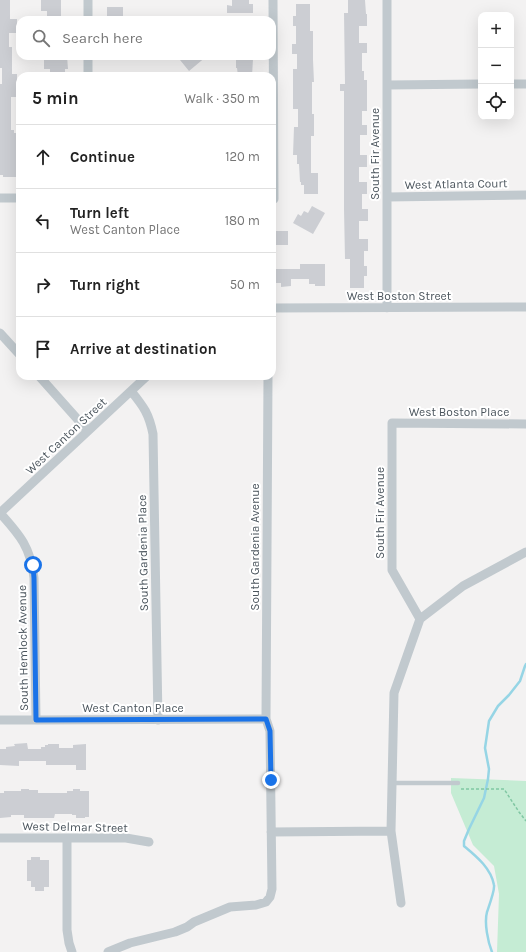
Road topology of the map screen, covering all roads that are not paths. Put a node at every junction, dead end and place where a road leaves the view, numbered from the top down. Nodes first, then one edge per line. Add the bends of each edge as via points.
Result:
1 (88, 0) edge
2 (273, 0) edge
3 (387, 0) edge
4 (88, 16) edge
5 (273, 16) edge
6 (88, 60) edge
7 (273, 60) edge
8 (88, 72) edge
9 (273, 72) edge
10 (388, 84) junction
11 (478, 84) edge
12 (514, 84) edge
13 (526, 84) edge
14 (526, 195) edge
15 (387, 197) junction
16 (0, 198) edge
17 (16, 198) edge
18 (276, 308) edge
19 (387, 308) junction
20 (526, 308) edge
21 (0, 332) edge
22 (16, 350) edge
23 (43, 380) edge
24 (143, 380) edge
25 (268, 380) edge
26 (131, 391) junction
27 (392, 423) joint
28 (526, 424) edge
29 (88, 431) junction
30 (0, 513) edge
31 (526, 552) edge
32 (420, 619) junction
33 (266, 719) junction
34 (0, 720) edge
35 (36, 720) junction
36 (158, 720) junction
37 (392, 783) junction
38 (458, 783) dead end
39 (391, 831) junction
40 (271, 832) junction
41 (0, 838) edge
42 (67, 838) junction
43 (149, 842) dead end
44 (401, 903) dead end
45 (72, 952) edge
46 (108, 952) edge

1 - 4 street
2 - 5 street
3 - 10 street, South Fir Avenue
6 - 8 street
7 - 9 street
10 - 11 street
10 - 15 street, South Fir Avenue
12 - 13 street
14 - 15 street, West Atlanta Court
15 - 19 street, South Fir Avenue
16 - 17 street
18 - 19 street, West Boston Street
19 - 20 street, West Boston Street
21 - 22 street
23 - 29 street
24 - 26 street, West Canton Street
25 - 33 street, South Gardenia Avenue
26 - 29 street, West Canton Street
26 - 36 street, South Gardenia Place via 146,411 153,434
27 - 28 street, West Boston Place
27 - 32 street, South Fir Avenue via 392,570
29 - 30 street, West Canton Street
30 - 35 street, South Hemlock Avenue via 25,545 33,565
31 - 32 street via 463,586
32 - 37 street via 394,693
33 - 36 street, West Canton Place
33 - 40 street, South Gardenia Avenue via 270,731
34 - 35 street, West Canton Place
35 - 36 street, West Canton Place
37 - 38 lane
37 - 39 street
39 - 40 street
39 - 44 street
40 - 46 street, South Gardenia Avenue via 272,889 266,902 230,907 175,932 130,943
41 - 42 street, West Delmar Street
42 - 43 street, West Delmar Street via 126,838
42 - 45 street via 67,930

